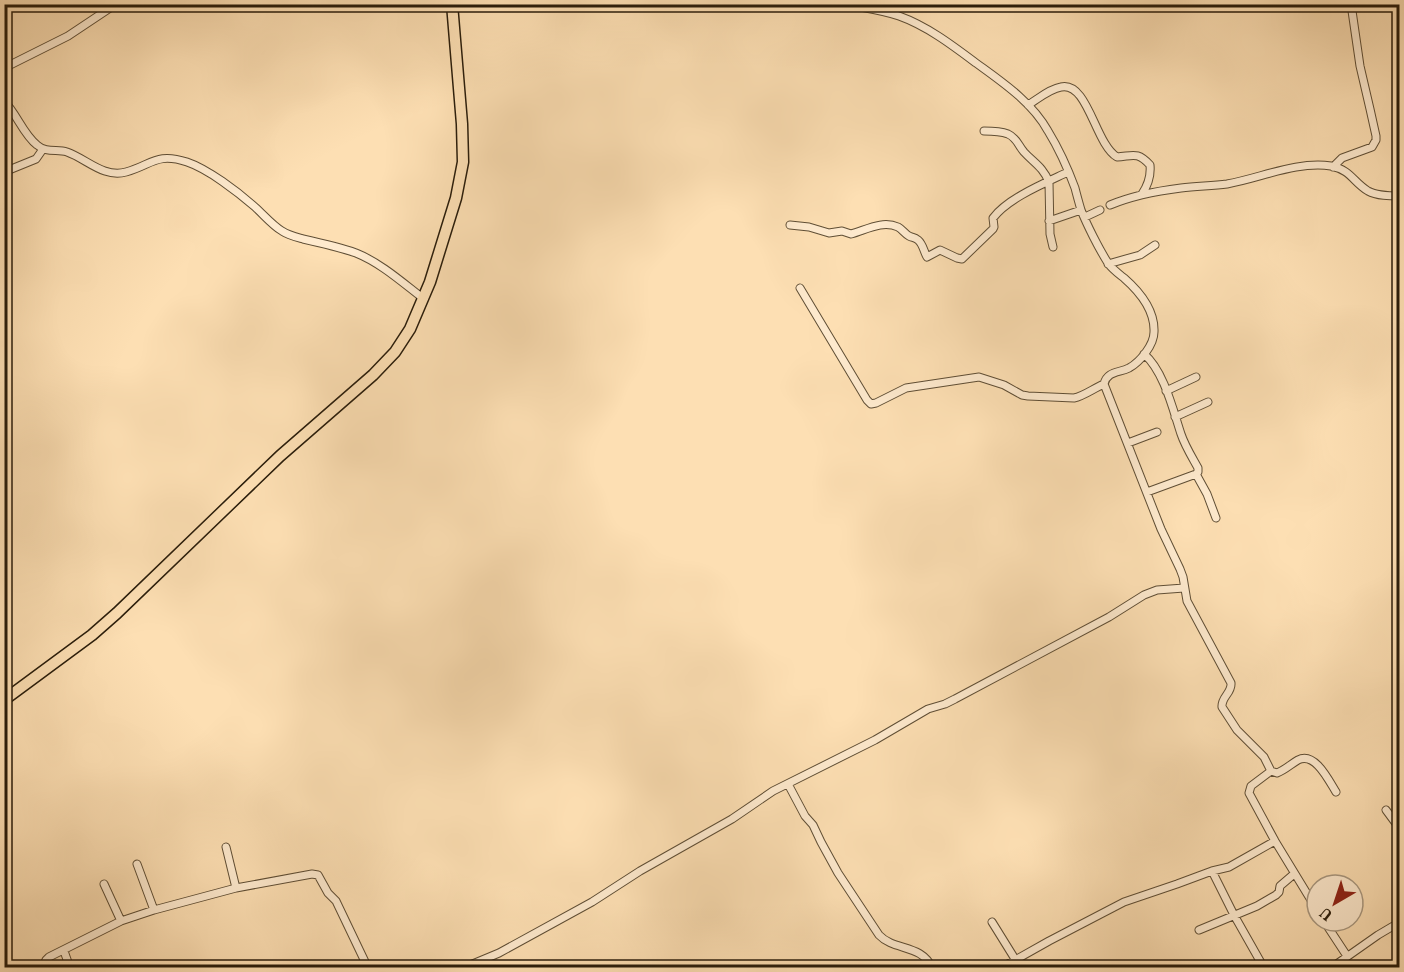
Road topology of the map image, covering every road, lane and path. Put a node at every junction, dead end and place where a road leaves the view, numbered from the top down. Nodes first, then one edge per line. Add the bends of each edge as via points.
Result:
1 (116, 4) edge
2 (452, 4) edge
3 (845, 4) edge
4 (1351, 4) edge
5 (4, 68) edge
6 (4, 101) edge
7 (1028, 105) junction
8 (984, 131) dead end
9 (43, 149) junction
10 (1333, 167) junction
11 (4, 172) edge
12 (1068, 172) junction
13 (1049, 182) junction
14 (1142, 194) junction
15 (1400, 196) edge
16 (1110, 205) dead end
17 (1081, 210) junction
18 (1100, 210) dead end
19 (1085, 217) junction
20 (1049, 221) junction
21 (790, 225) dead end
22 (1155, 245) dead end
23 (1053, 247) dead end
24 (1108, 264) junction
25 (800, 288) dead end
26 (424, 299) junction
27 (1144, 354) junction
28 (1196, 377) dead end
29 (1104, 384) junction
30 (1166, 392) junction
31 (1208, 402) dead end
32 (1176, 417) junction
33 (1157, 432) dead end
34 (1128, 443) junction
35 (1196, 474) junction
36 (1147, 492) junction
37 (1216, 518) dead end
38 (1184, 588) junction
39 (4, 700) edge
40 (1271, 771) junction
41 (788, 784) junction
42 (1336, 792) dead end
43 (1386, 810) dead end
44 (1400, 829) edge
45 (1275, 841) junction
46 (226, 847) dead end
47 (137, 864) dead end
48 (1212, 871) junction
49 (1294, 874) junction
50 (104, 884) dead end
51 (236, 888) junction
52 (1305, 891) edge
53 (154, 910) junction
54 (1234, 915) junction
55 (121, 921) junction
56 (992, 922) dead end
57 (1400, 922) edge
58 (1199, 930) dead end
59 (1332, 933) edge
60 (64, 951) junction
61 (1347, 956) junction
62 (1015, 959) junction
63 (42, 968) edge
64 (70, 968) edge
65 (368, 968) edge
66 (463, 968) edge
67 (932, 968) edge
68 (1001, 968) edge
69 (1264, 968) edge
70 (1331, 968) edge

1 - 5 street via 68,36
2 - 26 main road via 463,162 456,198
3 - 7 street via 919,24 990,73
4 - 10 street via 1376,141 1372,147 1342,158
6 - 9 street via 31,139
7 - 12 street via 1049,131
7 - 14 street via 1062,86 1075,90 1083,98 1109,151 1120,157 1135,155 1150,165
8 - 13 street via 999,131 1017,140
9 - 11 street via 36,159
9 - 26 street via 70,153 110,172 123,173 162,158 188,162 231,188 283,232 357,254
10 - 14 street via 1315,165 1226,184
10 - 15 street via 1346,171 1368,191
12 - 13 street
12 - 17 street
13 - 20 street
13 - 21 street via 999,210 993,218 993,229 962,259 940,250 927,257 918,240 891,225 851,234
14 - 16 street
17 - 19 street
17 - 20 street
18 - 19 street
19 - 24 street
20 - 23 street
22 - 24 street via 1140,255
24 - 27 street via 1148,305 1154,337
25 - 29 street via 871,404 906,388 979,377 1024,396 1074,398
26 - 39 main road via 406,335 373,375 279,456 92,635
27 - 29 street via 1128,368 1107,376
27 - 30 street via 1152,361
28 - 30 street
29 - 34 street
30 - 32 street
31 - 32 street
32 - 35 street via 1199,470
33 - 34 street
34 - 36 street
35 - 36 street
35 - 37 street
36 - 38 street via 1180,569
38 - 40 street via 1185,597 1231,683 1222,707
38 - 41 street via 1144,595 955,699 928,709
40 - 42 street via 1277,773 1299,759 1312,760
40 - 45 street via 1251,786 1249,793
41 - 66 street via 592,902 499,953
41 - 67 street via 879,935 886,942 916,951
43 - 44 street
45 - 48 street via 1229,867
45 - 49 street
46 - 51 street
47 - 53 street
48 - 54 street
48 - 62 street via 1124,902
49 - 52 street
49 - 54 street via 1276,895
50 - 55 street
51 - 53 street
51 - 65 street via 318,875 336,901
53 - 55 street
54 - 58 street
54 - 69 street
55 - 60 street
56 - 62 street
57 - 61 street
59 - 61 street
60 - 63 street via 46,960
60 - 64 street
61 - 70 street
62 - 68 street

